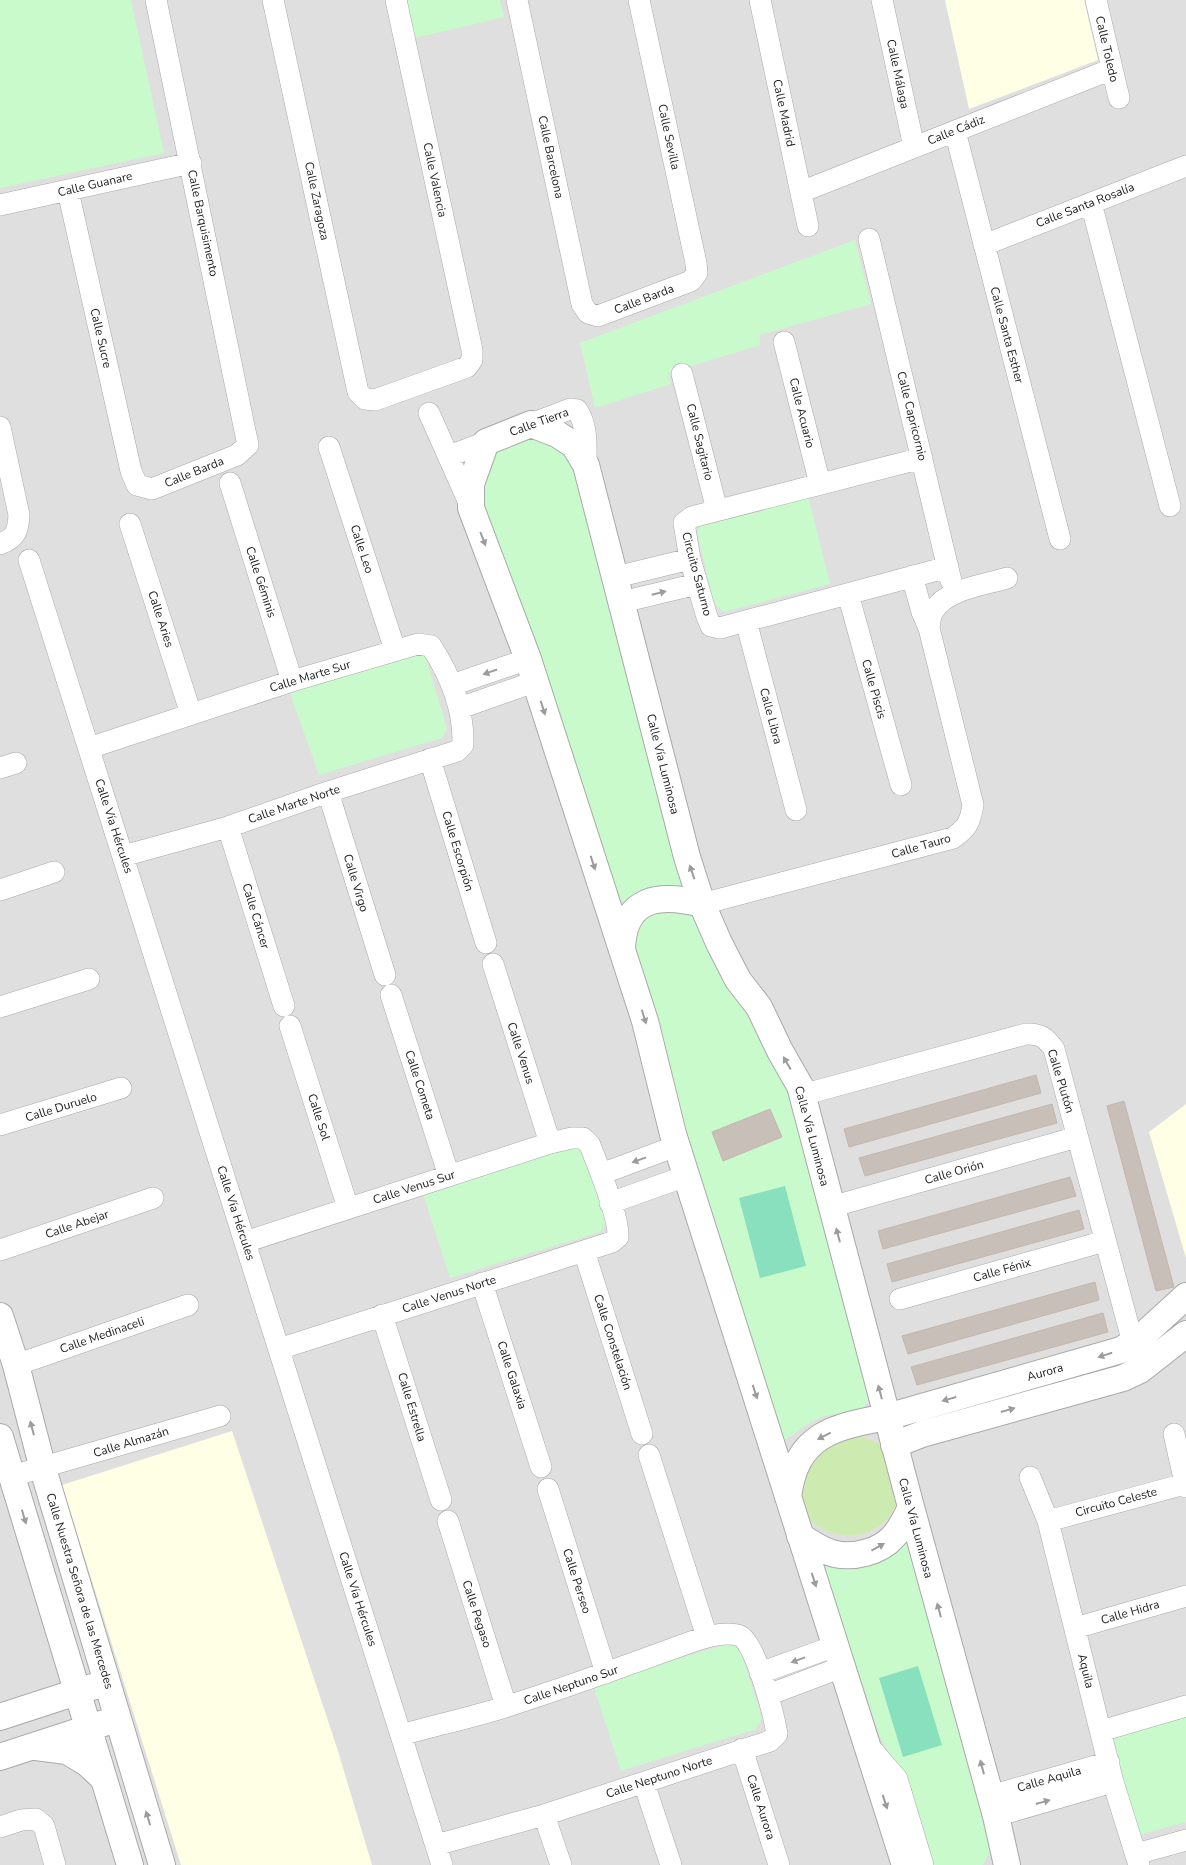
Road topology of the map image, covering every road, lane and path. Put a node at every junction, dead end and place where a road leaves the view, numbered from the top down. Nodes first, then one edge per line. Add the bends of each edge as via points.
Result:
1 (156, 0) edge
2 (273, 0) edge
3 (396, 0) edge
4 (517, 0) edge
5 (638, 0) edge
6 (760, 0) edge
7 (882, 0) edge
8 (1096, 0) edge
9 (1112, 68) junction
10 (1119, 98) dead end
11 (955, 131) junction
12 (914, 147) junction
13 (190, 162) junction
14 (1186, 166) edge
15 (68, 191) junction
16 (801, 192) junction
17 (1092, 203) junction
18 (0, 206) edge
19 (808, 226) dead end
20 (869, 239) dead end
21 (984, 244) junction
22 (697, 273) joint
23 (588, 313) joint
24 (784, 342) dead end
25 (472, 360) joint
26 (682, 374) dead end
27 (430, 413) dead end
28 (531, 424) joint
29 (0, 427) edge
30 (486, 442) junction
31 (248, 445) joint
32 (329, 447) dead end
33 (450, 456) junction
34 (922, 458) junction
35 (230, 483) dead end
36 (820, 484) junction
37 (137, 485) joint
38 (1170, 506) dead end
39 (471, 508) junction
40 (717, 510) junction
41 (130, 524) dead end
42 (1060, 539) dead end
43 (0, 544) edge
44 (690, 559) junction
45 (29, 560) dead end
46 (948, 567) junction
47 (912, 576) junction
48 (1007, 578) dead end
49 (697, 584) junction
50 (619, 590) junction
51 (954, 593) junction
52 (848, 594) junction
53 (746, 621) junction
54 (929, 628) junction
55 (395, 650) junction
56 (531, 670) junction
57 (292, 681) junction
58 (452, 685) junction
59 (460, 708) junction
60 (191, 714) junction
61 (463, 745) joint
62 (89, 748) junction
63 (430, 759) junction
64 (901, 785) dead end
65 (328, 792) junction
66 (796, 810) dead end
67 (228, 827) junction
68 (123, 856) junction
69 (54, 872) dead end
70 (0, 890) edge
71 (702, 904) junction
72 (486, 943) dead end
73 (622, 951) junction
74 (493, 964) dead end
75 (385, 975) dead end
76 (89, 979) dead end
77 (391, 995) dead end
78 (0, 1007) edge
79 (287, 1016) joint
80 (121, 1088) dead end
81 (802, 1095) junction
82 (0, 1126) edge
83 (1077, 1137) junction
84 (550, 1143) junction
85 (676, 1146) junction
86 (601, 1174) junction
87 (449, 1176) junction
88 (686, 1176) junction
89 (153, 1198) dead end
90 (610, 1203) junction
91 (831, 1207) junction
92 (348, 1208) junction
93 (1105, 1241) junction
94 (245, 1242) junction
95 (0, 1250) edge
96 (584, 1251) junction
97 (482, 1283) junction
98 (1186, 1296) edge
99 (900, 1299) dead end
100 (188, 1305) dead end
101 (0, 1316) edge
102 (382, 1316) junction
103 (1186, 1334) edge
104 (1132, 1343) junction
105 (279, 1349) junction
106 (16, 1366) junction
107 (1140, 1370) junction
108 (220, 1416) dead end
109 (887, 1418) junction
110 (642, 1434) dead end
111 (1174, 1434) dead end
112 (0, 1436) edge
113 (894, 1445) junction
114 (649, 1456) dead end
115 (541, 1467) dead end
116 (43, 1469) junction
117 (12, 1476) junction
118 (1030, 1477) dead end
119 (1186, 1485) edge
120 (548, 1489) dead end
121 (788, 1498) junction
122 (441, 1500) dead end
123 (911, 1507) junction
124 (448, 1521) dead end
125 (1048, 1521) junction
126 (800, 1536) junction
127 (1186, 1596) edge
128 (1075, 1628) junction
129 (739, 1636) joint
130 (707, 1637) junction
131 (66, 1654) junction
132 (839, 1657) junction
133 (606, 1673) junction
134 (760, 1673) junction
135 (107, 1682) junction
136 (77, 1693) junction
137 (768, 1695) junction
138 (506, 1706) junction
139 (1186, 1706) edge
140 (31, 1707) junction
141 (0, 1717) edge
142 (118, 1718) junction
143 (88, 1729) junction
144 (1101, 1731) junction
145 (402, 1735) junction
146 (866, 1743) junction
147 (33, 1747) junction
148 (742, 1749) junction
149 (0, 1757) edge
150 (1111, 1772) junction
151 (103, 1778) junction
152 (644, 1783) junction
153 (544, 1815) junction
154 (996, 1817) junction
155 (0, 1826) edge
156 (1186, 1840) edge
157 (436, 1845) junction
158 (1138, 1860) edge
159 (55, 1865) edge
160 (130, 1865) edge
161 (162, 1865) edge
162 (442, 1865) edge
163 (561, 1865) edge
164 (671, 1865) edge
165 (779, 1865) edge
166 (905, 1865) edge
167 (923, 1865) edge
168 (991, 1865) edge
169 (1007, 1865) edge

1 - 13 street, Calle Barquisimento
2 - 25 street, Calle Zaragoza via 358,392 365,399 375,400 467,367
3 - 25 street, Calle Valencia
4 - 23 street, Calle Barcelona via 582,304
5 - 22 street, Calle Sevilla
6 - 16 street, Calle Madrid
7 - 12 street, Calle Málaga
8 - 9 street, Calle Toledo
9 - 10 street, Calle Toledo
9 - 11 street, Calle Cádiz
11 - 12 street, Calle Cádiz
11 - 21 street, Calle Santa Esther
12 - 16 street, Calle Cádiz
13 - 15 street, Calle Guanare
13 - 31 street, Calle Barquisimento
14 - 17 street, Calle Santa Rosalía
15 - 18 street, Calle Guanare
15 - 37 street, Calle Sucre
16 - 19 street, Calle Madrid
17 - 21 street, Calle Santa Rosalía
17 - 38 street
20 - 34 street, Calle Capricornio
21 - 42 street, Calle Santa Esther
22 - 23 street, Calle Barda via 691,281 598,316
24 - 36 street, Calle Acuario
26 - 40 street, Calle Sagitario
27 - 33 street
28 - 30 street, Calle Tierra
28 - 50 street, Calle Vía Luminosa via 574,445 586,465
29 - 43 street via 19,515 18,530
30 - 33 street, Calle Tierra
30 - 39 street via 471,484
31 - 37 street, Calle Barda via 237,455 152,489
32 - 55 street, Calle Leo
33 - 39 street
34 - 36 street, Circuito Saturno
34 - 46 street, Calle Capricornio
35 - 57 street, Calle Géminis
36 - 40 street, Circuito Saturno
39 -> 56 street
40 - 44 street, Circuito Saturno via 692,517 684,523
41 - 60 street, Calle Aries
44 - 49 street, Circuito Saturno
44 - 50 street
45 - 62 street, Calle Vía Hércules
46 - 47 street, Circuito Saturno
46 - 51 street, Calle Capricornio
47 - 52 street, Circuito Saturno
47 - 54 street, Calle Tauro
48 - 51 street
50 -> 49 street
49 - 53 street, Circuito Saturno via 712,626 720,628
71 -> 50 street, Calle Vía Luminosa via 687,858
51 - 54 street via 932,611
52 - 53 street, Circuito Saturno
52 - 64 street, Calle Piscis
53 - 66 street, Calle Libra
54 - 71 street, Calle Tauro via 972,805 971,818 964,830 952,838
55 - 57 street, Calle Marte Sur
55 - 58 street, Calle Marte Sur via 418,644 431,646
56 -> 58 street
56 - 59 street
56 -> 73 street
57 - 60 street, Calle Marte Sur
58 - 59 street, Calle Marte Sur
59 - 61 street, Calle Marte Sur
60 - 62 street, Calle Marte Sur
61 - 63 street, Calle Marte Norte via 457,751
62 - 68 street, Calle Vía Hércules
63 - 65 street, Calle Marte Norte
63 - 72 street, Calle Escorpión
65 - 67 street, Calle Marte Norte
65 - 75 street, Calle Virgo
67 - 68 street, Calle Marte Norte
67 - 79 street, Calle Cáncer
68 - 94 street, Calle Vía Hércules
69 - 70 street
71 - 73 street via 666,898 636,909 627,920
81 -> 71 street, Calle Vía Luminosa via 759,1007 738,980 722,950
73 -> 85 street via 645,1021
74 - 84 street, Calle Venus
76 - 78 street
77 - 87 street, Calle Cometa
79 - 92 street, Calle Sol
80 - 82 street, Calle Duruelo
81 - 83 street, Calle Plutón via 1036,1033 1054,1049
81 - 91 street, Calle Vía Luminosa
83 - 91 street, Calle Orión
83 - 93 street, Calle Plutón
84 - 86 street, Calle Venus Sur via 583,1138 590,1145
84 - 87 street, Calle Venus Sur
85 -> 86 street
85 - 88 street
86 - 90 street
87 - 92 street, Calle Venus Sur
88 - 90 street
88 -> 121 street
89 - 95 street, Calle Abejar
90 - 96 street, Calle Venus Norte via 619,1230 618,1237
109 -> 91 street, Calle Vía Luminosa
92 - 94 street, Calle Venus Sur
93 - 99 street, Calle Fénix
93 - 104 street, Calle Plutón
94 - 105 street, Calle Vía Hércules
96 - 97 street, Calle Venus Norte
96 - 110 street, Calle Constelación
97 - 102 street, Calle Venus Norte
97 - 115 street, Calle Galaxia
98 - 104 street, Aurora
100 - 106 street, Calle Medinaceli
101 - 106 street, Calle Nuestra Señora de las Mercedes
102 - 105 street, Calle Venus Norte
102 - 122 street, Calle Estrella
103 - 107 street
104 - 107 street, Calle Plutón
104 -> 109 street, Aurora via 1109,1354
105 - 145 street, Calle Vía Hércules
116 -> 106 street, Calle Nuestra Señora de las Mercedes
113 -> 107 street via 922,1434 1123,1378
108 - 116 street, Calle Almazán
109 - 113 street, Calle Vía Luminosa
109 -> 121 street via 839,1429 812,1442 793,1471
111 - 119 street, Circuito Celeste
112 - 117 street
113 - 123 street, Calle Vía Luminosa
114 - 130 street
116 - 117 street, Calle Almazán
116 - 135 street, Calle Nuestra Señora de las Mercedes
117 -> 131 street
118 - 125 street, Aquila
119 - 125 street, Circuito Celeste
120 - 133 street, Calle Perseo
121 - 126 street
126 -> 123 street via 836,1554 852,1555 873,1550 892,1539
154 -> 123 street, Calle Vía Luminosa
124 - 138 street, Calle Pegaso
125 - 128 street, Aquila
126 -> 132 street
127 - 128 street, Calle Hidra
128 - 144 street, Aquila
129 - 130 street, Calle Neptuno Sur
129 - 134 street, Calle Neptuno Norte via 747,1642
130 - 133 street, Calle Neptuno Sur
131 - 136 street
131 - 140 street
132 -> 134 street
132 - 137 street
132 - 146 street
133 - 138 street, Calle Neptuno Sur
134 - 137 street, Calle Neptuno Norte
135 - 136 street
135 - 142 street, Calle Nuestra Señora de las Mercedes
136 - 140 street
136 - 143 street
137 - 148 street, Calle Neptuno Norte via 777,1734 770,1741
138 - 145 street, Calle Neptuno Sur
139 - 144 street
140 - 141 street
142 - 143 street
161 -> 142 street, Calle Nuestra Señora de las Mercedes
143 - 147 street
143 - 151 street
144 - 150 street, Aquila
145 - 157 street, Calle Vía Hércules
146 -> 166 street
146 - 167 street via 897,1779
147 - 149 street
147 - 151 street via 67,1751
148 - 152 street, Calle Neptuno Norte
148 - 165 street, Calle Aurora
150 - 154 street, Calle Aquila
150 - 158 street, Aquila
151 - 160 street
152 - 153 street, Calle Neptuno Norte
152 - 164 street
153 - 157 street, Calle Neptuno Norte
153 - 163 street
154 - 168 street via 995,1858
154 - 169 street, Calle Vía Luminosa
155 - 159 street via 36,1819 44,1826
156 - 158 street
157 - 162 street, Calle Vía Hércules

